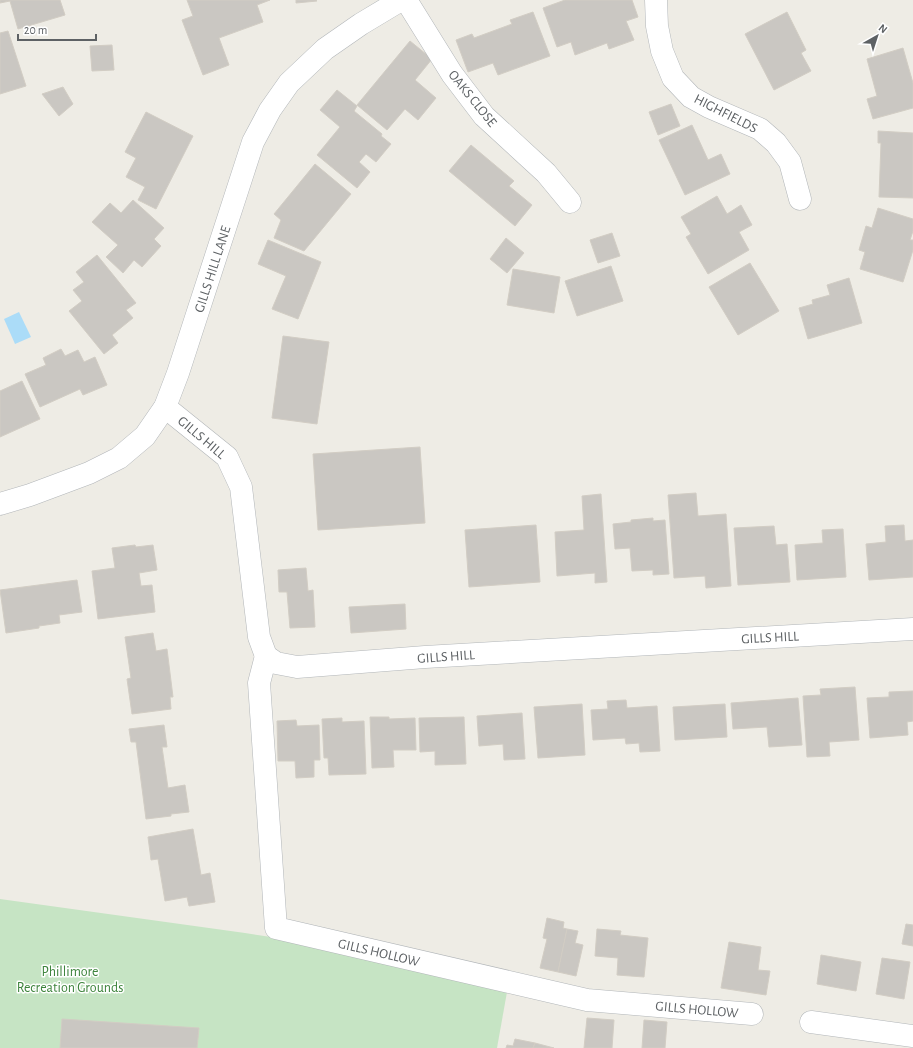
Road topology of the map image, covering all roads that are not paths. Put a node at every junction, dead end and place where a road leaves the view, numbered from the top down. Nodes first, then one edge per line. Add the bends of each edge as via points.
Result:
1 (401, 0) edge
2 (406, 0) edge
3 (656, 0) edge
4 (800, 199) dead end
5 (570, 202) dead end
6 (165, 407) junction
7 (0, 504) edge
8 (913, 629) edge
9 (266, 656) junction
10 (752, 1014) dead end
11 (811, 1022) dead end
12 (913, 1036) edge

1 - 6 street, GILLS HILL LANE via 360,24 325,49 289,83 270,110 253,142
2 - 5 street, OAKS CLOSE via 452,74 484,116 546,172
3 - 4 street, HIGHFIELDS via 657,26 662,51 673,78 691,97 760,129 776,143 790,162
6 - 7 street, GILLS HILL LANE via 145,436 119,458 88,473
6 - 9 street, GILLS HILL via 227,457 241,487 257,625
8 - 9 street, GILLS HILL via 425,657 297,667 276,663
9 - 10 street, GILLS HOLLOW via 259,683 276,928 587,1000
11 - 12 street

